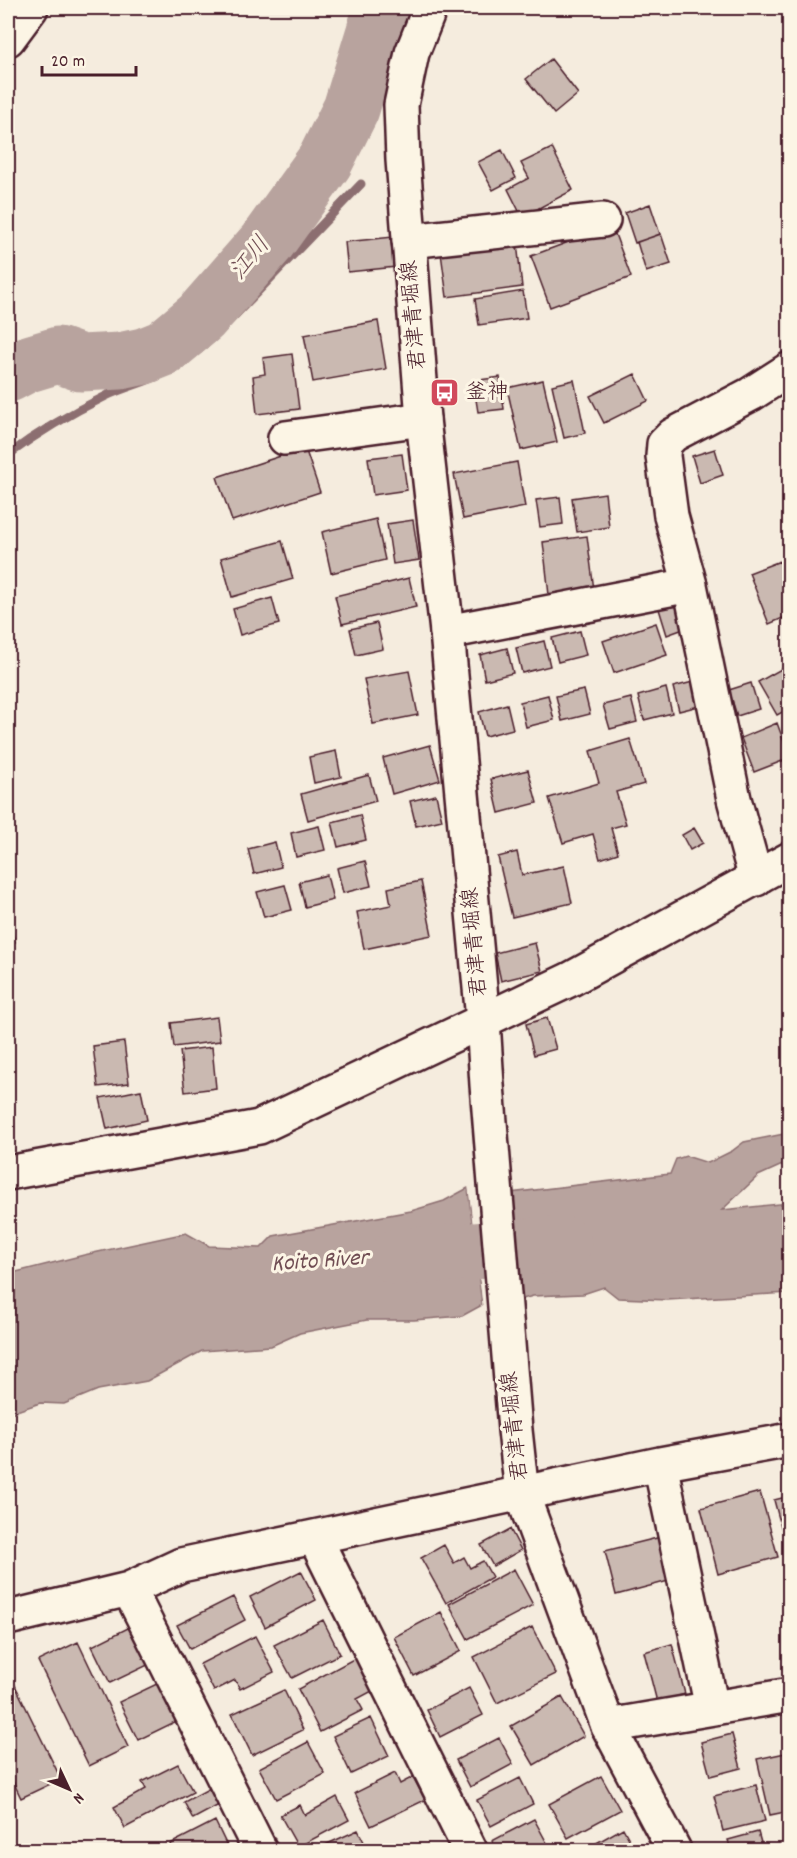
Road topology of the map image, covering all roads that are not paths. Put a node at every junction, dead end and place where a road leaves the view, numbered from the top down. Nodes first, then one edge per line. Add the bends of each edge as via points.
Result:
1 (29, 8) edge
2 (430, 8) edge
3 (8, 39) edge
4 (603, 220) dead end
5 (409, 241) junction
6 (789, 369) edge
7 (423, 419) junction
8 (285, 438) dead end
9 (690, 585) junction
10 (447, 632) junction
11 (789, 859) edge
12 (756, 879) junction
13 (483, 1020) junction
14 (8, 1173) edge
15 (789, 1440) edge
16 (660, 1464) junction
17 (522, 1494) junction
18 (315, 1538) junction
19 (129, 1589) junction
20 (8, 1618) edge
21 (789, 1695) edge
22 (712, 1708) junction
23 (608, 1726) junction
24 (260, 1851) edge
25 (470, 1851) edge
26 (674, 1851) edge

1 - 3 street
2 - 5 street, 君津青堀線 via 412,52 401,105
4 - 5 street
5 - 7 street, 君津青堀線
6 - 9 street via 673,435 664,444 671,516
7 - 8 street
7 - 10 street, 君津青堀線
9 - 10 street
9 - 12 street via 734,799
10 - 13 street, 君津青堀線
11 - 12 street
12 - 13 street via 571,980
13 - 14 street via 259,1127
13 - 17 street, 君津青堀線
15 - 16 street
16 - 17 street
16 - 22 street
17 - 18 street
17 - 23 street, 君津青堀線
18 - 19 street via 182,1565
18 - 25 street
19 - 20 street
19 - 24 street
21 - 22 street
22 - 23 street
23 - 26 street, 君津青堀線

